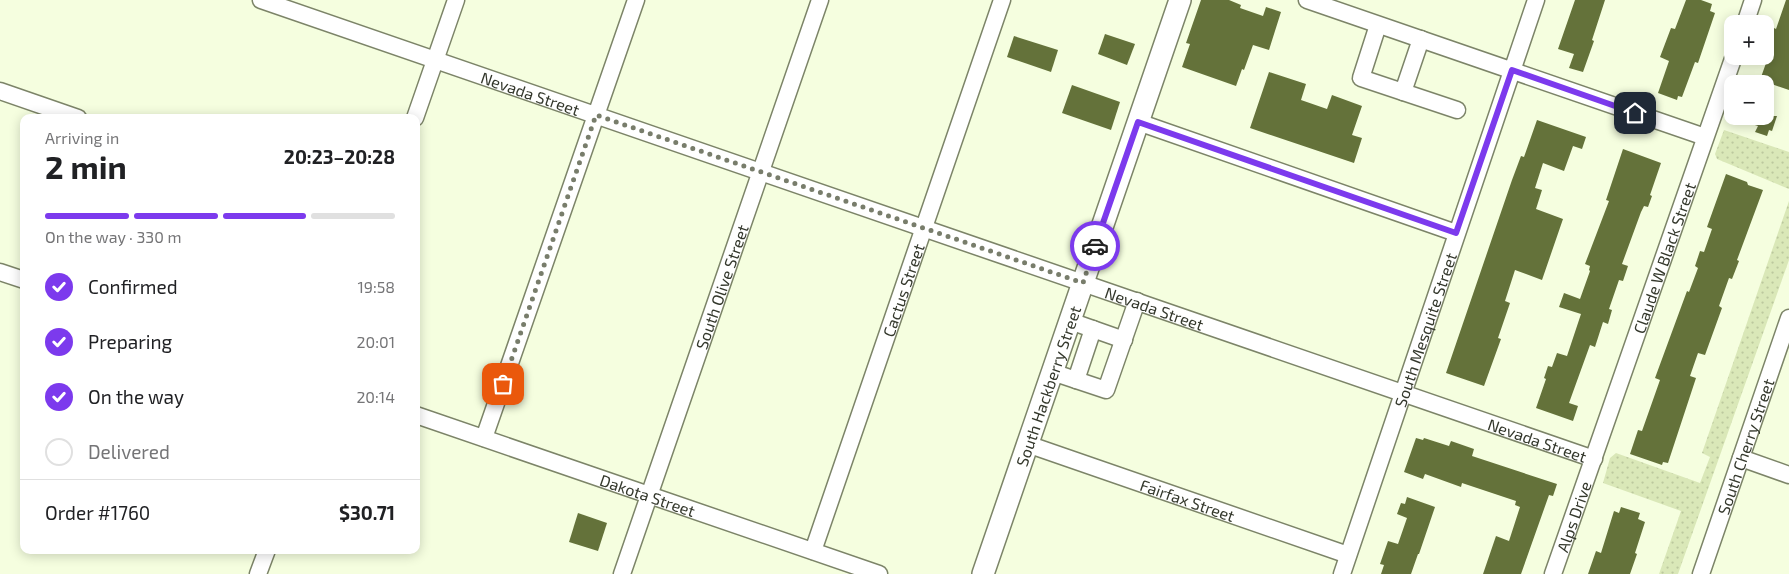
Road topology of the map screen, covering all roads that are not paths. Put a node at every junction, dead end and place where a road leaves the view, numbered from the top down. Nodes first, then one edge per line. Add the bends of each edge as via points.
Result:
1 (261, 0) edge
2 (456, 0) edge
3 (636, 0) edge
4 (820, 0) edge
5 (1002, 0) edge
6 (1180, 0) edge
7 (1307, 0) edge
8 (1536, 0) edge
9 (1753, 0) edge
10 (1748, 15) edge
11 (1378, 25) junction
12 (1421, 40) junction
13 (435, 60) junction
14 (1731, 65) edge
15 (1512, 70) junction
16 (0, 91) edge
17 (1403, 92) junction
18 (1456, 110) dead end
19 (66, 114) edge
20 (416, 114) edge
21 (596, 115) junction
22 (1138, 122) junction
23 (1705, 137) junction
24 (761, 172) junction
25 (923, 228) junction
26 (1456, 233) junction
27 (0, 272) edge
28 (20, 279) edge
29 (1083, 283) junction
30 (1136, 301) junction
31 (1789, 318) edge
32 (1070, 321) junction
33 (1093, 329) junction
34 (1124, 340) junction
35 (1052, 372) junction
36 (1076, 380) junction
37 (1403, 393) junction
38 (420, 416) edge
39 (484, 438) junction
40 (1027, 444) junction
41 (1741, 458) junction
42 (1594, 459) junction
43 (1789, 476) edge
44 (649, 495) junction
45 (813, 551) junction
46 (266, 554) edge
47 (1348, 555) junction
48 (258, 574) edge
49 (622, 574) edge
50 (879, 574) edge
51 (983, 574) edge
52 (1342, 574) edge
53 (1553, 574) edge
54 (1701, 574) edge

1 - 13 street, Nevada Street
2 - 13 street
3 - 21 street
4 - 24 street, South Olive Street
5 - 25 street, Cactus Street
6 - 22 main road, South Hackberry Street
7 - 11 street
8 - 15 street, South Mesquite Street
9 - 10 street
11 - 12 street
11 - 17 street via 1361,78
12 - 15 street
12 - 17 street
13 - 20 street
13 - 21 street, Nevada Street
14 - 23 street, Claude W Black Street
15 - 23 street
15 - 26 street, South Mesquite Street
16 - 19 street
17 - 18 street
21 - 24 street, Nevada Street
21 - 39 street
22 - 26 street
22 - 29 main road, South Hackberry Street
23 - 42 street, Claude W Black Street
24 - 25 street, Nevada Street
24 - 44 street, South Olive Street
25 - 29 street, Nevada Street
25 - 45 street, Cactus Street
26 - 37 street, South Mesquite Street
27 - 28 street
29 - 30 street, Nevada Street
29 - 32 main road, South Hackberry Street
30 - 34 street
30 - 37 street, Nevada Street
31 - 41 street, South Cherry Street
32 - 33 street
32 - 35 main road, South Hackberry Street
33 - 34 street
33 - 36 street
34 - 36 street via 1106,390
35 - 36 street
35 - 40 main road, South Hackberry Street
37 - 42 street, Nevada Street
37 - 47 street, South Mesquite Street
38 - 39 street, Dakota Street
39 - 44 street, Dakota Street
40 - 47 street, Fairfax Street
40 - 51 main road, South Hackberry Street
41 - 43 street
41 - 54 street, South Cherry Street
42 - 53 street, Alps Drive
44 - 45 street, Dakota Street
44 - 49 street, South Olive Street
45 - 50 street, Dakota Street
46 - 48 street
47 - 52 street, South Mesquite Street

